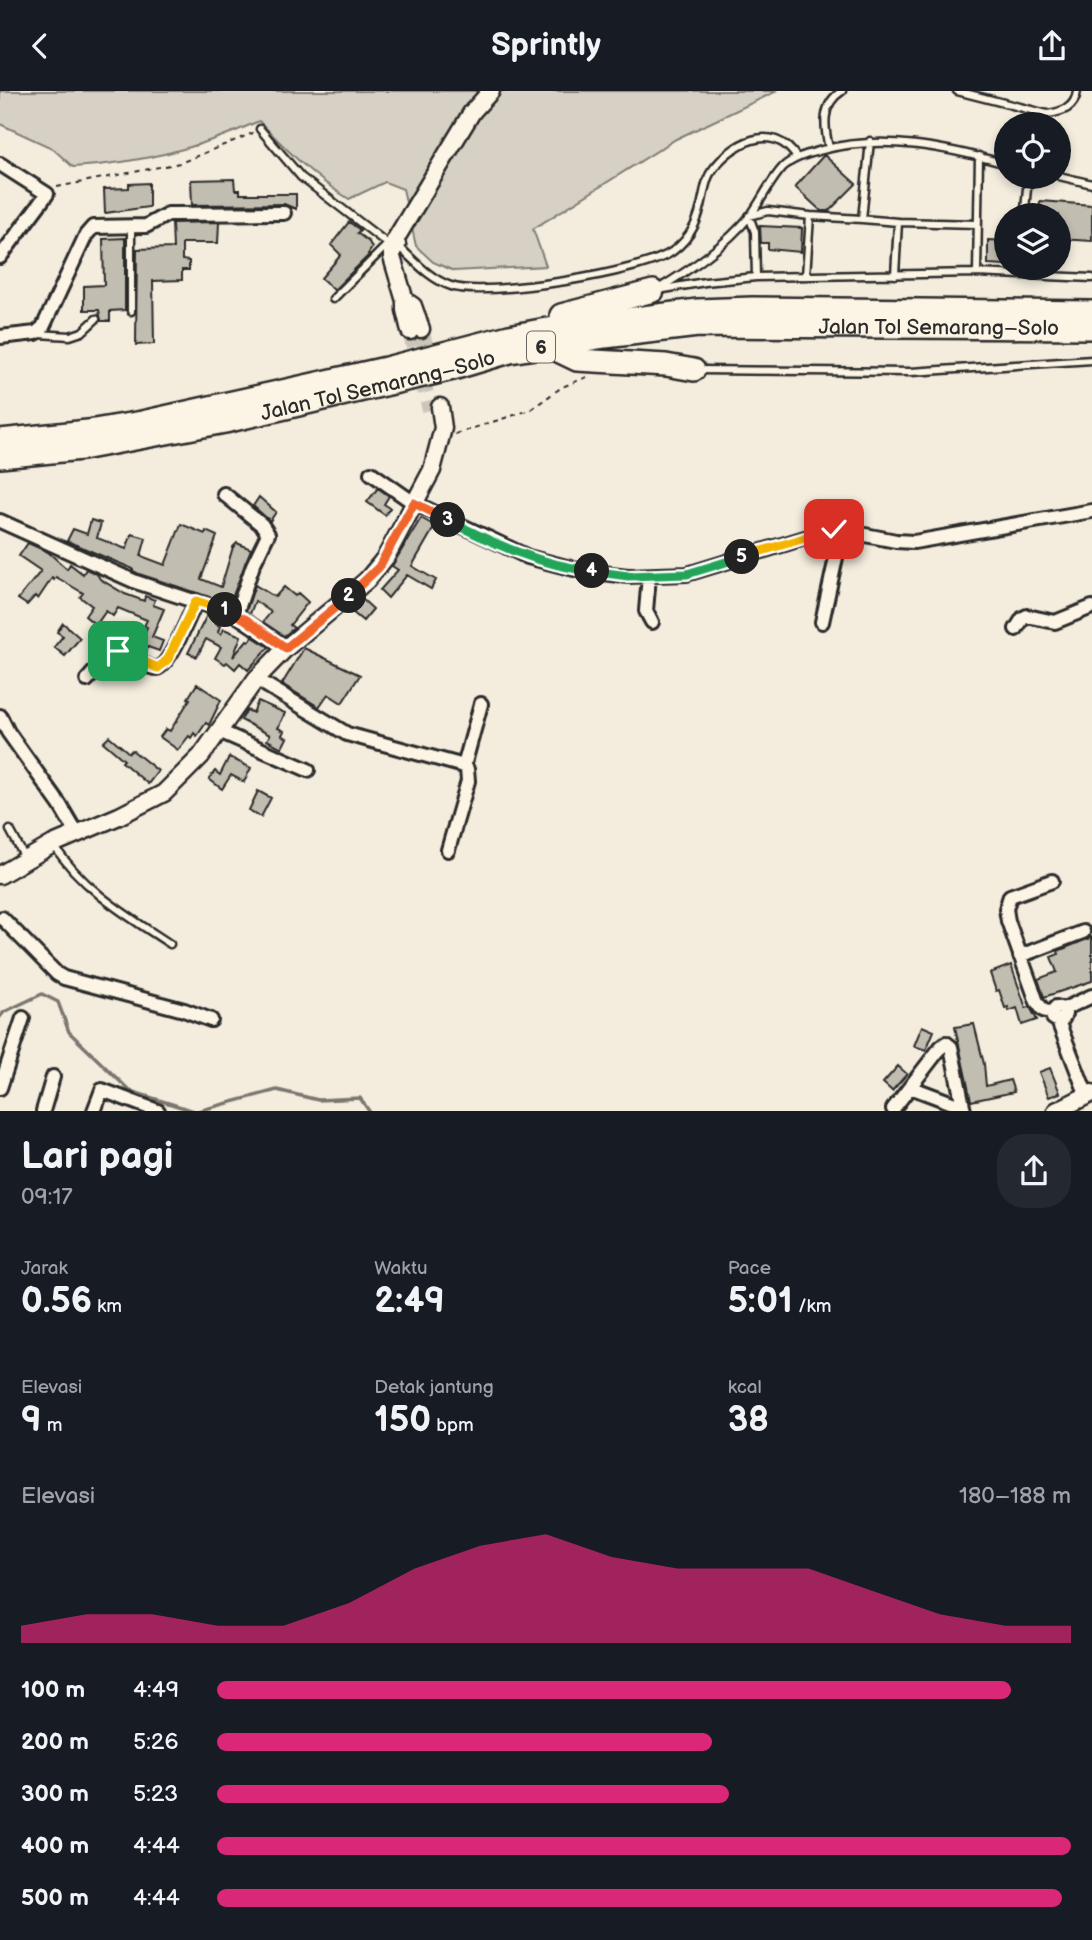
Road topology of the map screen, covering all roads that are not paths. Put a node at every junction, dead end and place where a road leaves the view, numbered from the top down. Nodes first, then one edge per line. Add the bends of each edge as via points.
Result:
1 (491, 91) edge
2 (842, 91) edge
3 (957, 91) edge
4 (1077, 91) edge
5 (260, 129) road end
6 (870, 141) junction
7 (829, 148) junction
8 (979, 156) junction
9 (797, 158) junction
10 (994, 160) edge
11 (0, 164) edge
12 (1071, 179) edge
13 (1092, 184) edge
14 (284, 213) dead end
15 (750, 216) junction
16 (810, 216) junction
17 (862, 219) junction
18 (898, 222) junction
19 (977, 224) junction
20 (131, 226) junction
21 (392, 244) junction
22 (0, 257) edge
23 (994, 272) edge
24 (977, 273) junction
25 (895, 275) junction
26 (806, 276) junction
27 (1071, 276) edge
28 (756, 277) junction
29 (1092, 278) edge
30 (653, 291) junction
31 (333, 299) dead end
32 (131, 311) dead end
33 (1092, 312) edge
34 (96, 319) dead end
35 (1092, 328) edge
36 (415, 330) tunnel mouth
37 (36, 333) junction
38 (0, 337) edge
39 (548, 346) junction
40 (466, 347) junction
41 (1092, 360) edge
42 (694, 370) joint
43 (435, 409) tunnel mouth
44 (0, 440) edge
45 (0, 457) edge
46 (372, 473) dead end
47 (224, 495) dead end
48 (414, 503) junction
49 (1092, 511) edge
50 (0, 521) edge
51 (842, 530) junction
52 (649, 576) junction
53 (196, 601) junction
54 (1092, 607) edge
55 (236, 615) junction
56 (652, 622) dead end
57 (822, 622) dead end
58 (1016, 629) dead end
59 (286, 648) junction
60 (256, 679) junction
61 (87, 680) dead end
62 (481, 705) dead end
63 (0, 716) edge
64 (219, 731) junction
65 (464, 766) junction
66 (308, 770) dead end
67 (10, 830) dead end
68 (77, 834) junction
69 (53, 844) junction
70 (448, 850) dead end
71 (26, 859) junction
72 (0, 875) edge
73 (1052, 881) dead end
74 (1, 918) edge
75 (1083, 932) dead end
76 (170, 944) dead end
77 (1020, 956) junction
78 (1092, 996) edge
79 (1057, 1014) junction
80 (23, 1017) dead end
81 (211, 1020) dead end
82 (53, 1077) dead end
83 (910, 1087) junction
84 (0, 1088) edge
85 (1090, 1095) edge
86 (144, 1108) edge
87 (894, 1109) edge
88 (964, 1109) edge
89 (43, 1111) edge
90 (94, 1111) edge
91 (159, 1111) edge
92 (1056, 1111) edge

1 - 21 street via 472,112
2 - 7 lane via 833,96 824,119
3 - 4 lane via 1047,114 1072,106
5 - 21 lane via 301,177
6 - 7 lane
6 - 8 lane
6 - 17 lane
7 - 9 lane
8 - 10 lane
8 - 19 lane
9 - 15 lane via 782,168
9 - 21 lane via 778,139 752,139 740,145 709,174 695,227 687,239 671,253 630,269 480,291 437,281
11 - 22 street via 47,194
12 - 13 lane
14 - 20 street via 168,214 146,226
15 - 16 lane via 768,211
15 - 28 lane
15 - 30 lane via 708,255
16 - 17 lane
16 - 26 lane
17 - 18 lane
18 - 19 lane
18 - 25 lane
19 - 24 lane
20 - 32 lane
20 - 37 street via 89,229 47,321
21 - 31 lane via 380,249
21 - 36 street via 405,310
23 - 24 lane
24 - 25 lane
25 - 26 lane
26 - 28 lane
27 - 29 lane
28 - 30 lane
30 - 40 highway via 503,330
33 - 40 highway, Jalan Tol Semarang–Solo / 6 via 698,310 541,330
34 - 37 lane via 82,333 70,336
35 - 39 highway, Jalan Tol Semarang–Solo / 6 via 698,326
37 - 38 street
39 - 42 highway via 577,360
39 - 45 highway, Jalan Tol Semarang–Solo / 6 via 225,422 82,449
40 - 44 highway, Jalan Tol Semarang–Solo / 6 via 142,422
41 - 42 lane via 911,372
43 - 48 street via 441,436 432,470
46 - 48 street
47 - 55 street via 268,534
48 - 52 street via 495,543 551,564
48 - 59 street via 379,567
49 - 51 street via 914,542
50 - 53 street via 136,582
51 - 52 street via 687,574
51 - 57 street
52 - 56 street via 646,611
53 - 55 street
53 - 61 street via 160,667 116,650
54 - 58 street via 1055,622 1027,616
55 - 59 street
59 - 60 street
60 - 64 street
60 - 65 street via 347,734
62 - 65 street
63 - 68 street
64 - 66 street
64 - 68 street via 164,793
65 - 70 street via 468,781
67 - 71 lane
68 - 69 street
69 - 71 street
69 - 76 lane via 87,885
71 - 72 street
73 - 77 street via 1014,894 1008,901 1008,921
74 - 81 street via 64,978
75 - 77 street
77 - 79 street via 1037,1002 1043,1010
78 - 79 street
79 - 85 street
80 - 84 street
82 - 89 street
83 - 87 street
83 - 88 street
83 - 88 street via 943,1044 948,1044
85 - 92 street
86 - 90 street via 102,1090
86 - 91 street

